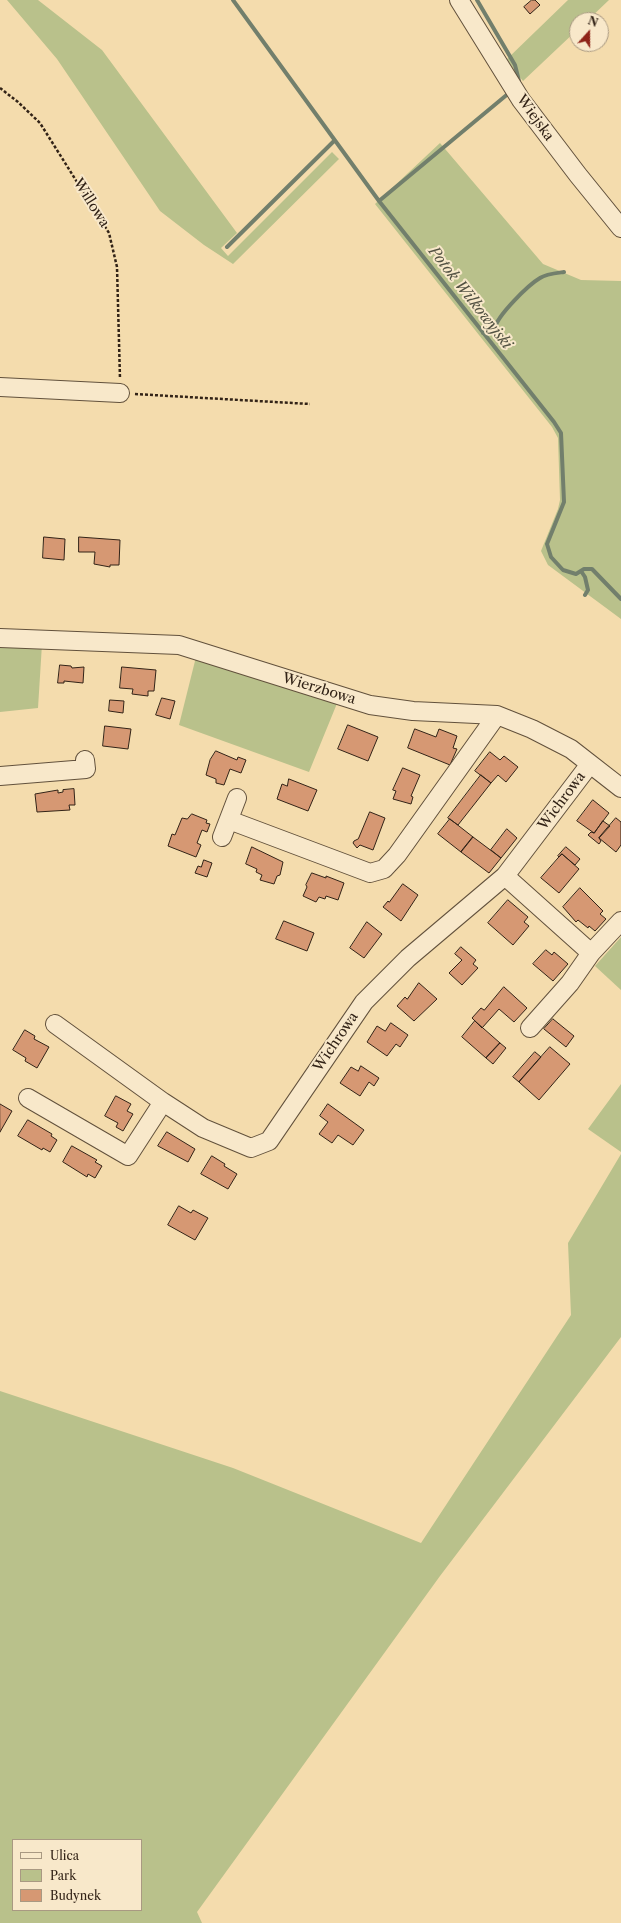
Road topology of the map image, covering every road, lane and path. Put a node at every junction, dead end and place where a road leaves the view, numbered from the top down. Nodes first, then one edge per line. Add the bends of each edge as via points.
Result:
1 (460, 0) edge
2 (0, 88) edge
3 (621, 228) edge
4 (0, 387) edge
5 (120, 393) junction
6 (310, 404) dead end
7 (0, 638) edge
8 (497, 715) junction
9 (85, 760) dead end
10 (590, 764) junction
11 (0, 776) edge
12 (621, 788) edge
13 (237, 798) dead end
14 (229, 820) junction
15 (222, 837) dead end
16 (506, 876) junction
17 (621, 921) edge
18 (591, 953) junction
19 (55, 1024) dead end
20 (530, 1028) dead end
21 (28, 1098) dead end
22 (163, 1102) junction

1 - 3 street, Wiejska via 521,100
2 - 5 path, Willowa via 40,123 109,233 118,267
4 - 5 street
5 - 6 path
7 - 8 street, Wierzbowa via 179,645 370,705 414,711
8 - 10 street, Wierzbowa via 571,749
8 - 14 street via 397,855 384,869 370,873
9 - 11 street via 86,769
10 - 12 street, Wierzbowa
10 - 16 street, Wichrowa
13 - 14 street
14 - 15 street
16 - 18 street
16 - 22 street, Wichrowa via 408,958 364,1002 269,1141 251,1148 203,1128
17 - 18 street
18 - 20 street via 570,983
19 - 22 street, Wichrowa
21 - 22 street via 128,1156

